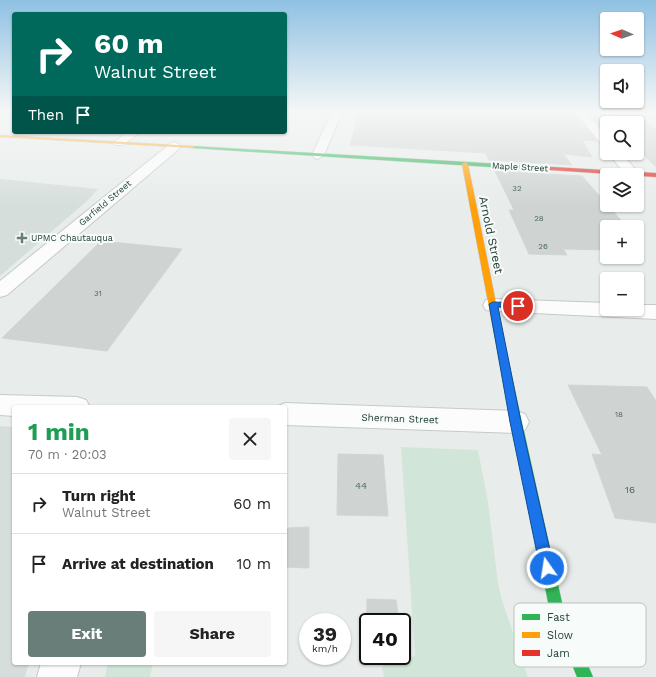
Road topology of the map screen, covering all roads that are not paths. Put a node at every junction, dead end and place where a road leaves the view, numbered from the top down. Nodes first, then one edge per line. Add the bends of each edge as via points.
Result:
1 (130, 144) edge
2 (323, 144) edge
3 (175, 146) junction
4 (318, 155) junction
5 (620, 160) edge
6 (465, 167) junction
7 (627, 168) edge
8 (600, 172) edge
9 (644, 174) edge
10 (656, 175) edge
11 (0, 291) edge
12 (493, 304) junction
13 (656, 312) edge
14 (0, 405) edge
15 (12, 405) edge
16 (287, 414) edge
17 (516, 422) junction
18 (555, 603) edge
19 (60, 665) edge
20 (581, 667) edge
21 (57, 677) edge
22 (585, 677) edge

1 - 3 street, Maple Street
2 - 4 street
3 - 4 street, Maple Street
3 - 11 street, Garfield Street
4 - 6 street, Maple Street
5 - 7 street
6 - 8 street, Maple Street
6 - 12 street, Arnold Street
9 - 10 street, Maple Street
12 - 13 street
12 - 17 street, Arnold Street
14 - 15 street
16 - 17 street, Sherman Street
17 - 18 street, Arnold Street
19 - 21 street
20 - 22 street, Arnold Street

